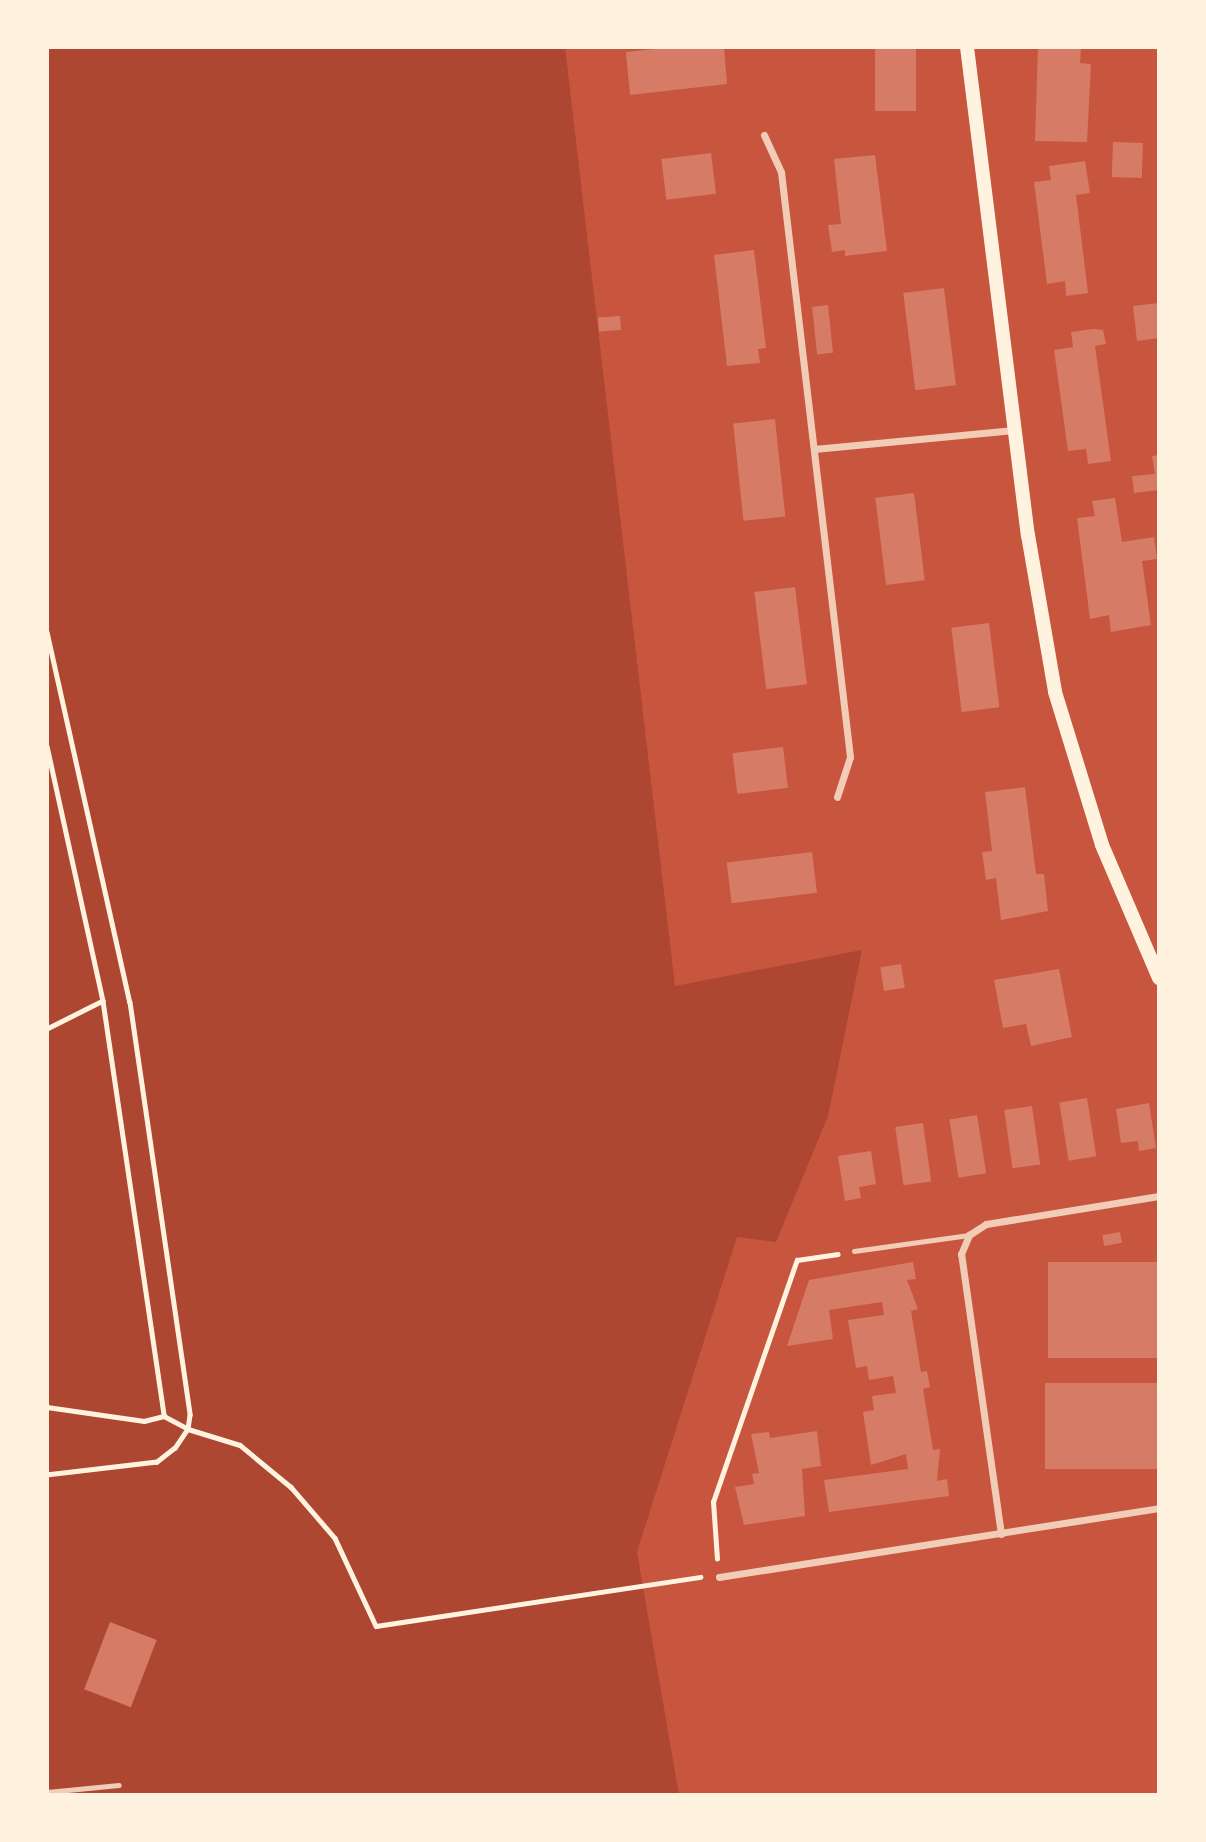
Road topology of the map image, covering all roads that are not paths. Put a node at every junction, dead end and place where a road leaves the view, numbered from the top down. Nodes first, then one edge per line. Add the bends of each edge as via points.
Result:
1 (967, 47) edge
2 (764, 135) dead end
3 (1014, 430) junction
4 (814, 449) junction
5 (837, 797) dead end
6 (1159, 978) edge
7 (1159, 1196) edge
8 (969, 1235) junction
9 (854, 1251) road end
10 (1159, 1508) edge
11 (1001, 1534) junction
12 (719, 1577) road end
13 (119, 1785) dead end
14 (47, 1792) edge

1 - 3 main road
2 - 4 street via 782,172
3 - 4 street
3 - 6 main road via 1055,692 1102,845
4 - 5 street via 850,757
7 - 8 street via 986,1224
8 - 9 lane
8 - 11 street via 961,1254
10 - 11 street
11 - 12 street
13 - 14 lane

